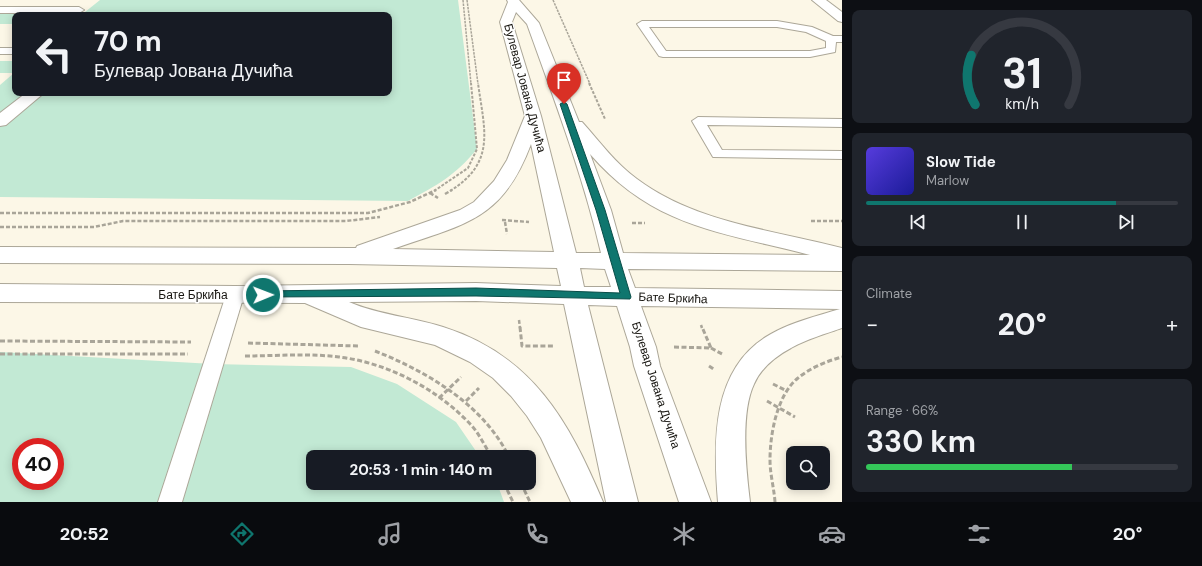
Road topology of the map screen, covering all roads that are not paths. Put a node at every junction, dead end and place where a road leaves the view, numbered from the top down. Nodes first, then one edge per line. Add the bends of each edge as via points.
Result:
1 (818, 0) edge
2 (514, 1) edge
3 (0, 10) edge
4 (79, 10) dead end
5 (842, 18) edge
6 (837, 39) edge
7 (0, 51) edge
8 (12, 51) edge
9 (32, 96) edge
10 (533, 116) junction
11 (569, 118) junction
12 (0, 121) edge
13 (842, 123) edge
14 (842, 155) edge
15 (0, 255) edge
16 (842, 255) edge
17 (349, 256) junction
18 (567, 260) junction
19 (614, 261) junction
20 (842, 263) edge
21 (0, 293) edge
22 (304, 294) junction
23 (235, 295) junction
24 (574, 295) junction
25 (626, 297) junction
26 (842, 300) edge
27 (842, 318) edge
28 (170, 502) edge
29 (587, 502) edge
30 (622, 502) edge
31 (695, 502) edge
32 (734, 502) edge

1 - 5 street
2 - 10 street, Булевар Јована Дучића via 506,22
2 - 11 street, Булевар Јована Дучића via 533,24
3 - 4 lane
6 - 6 lane via 831,50 810,54 663,54 642,24 777,24 808,29
7 - 8 lane
9 - 12 street
10 - 17 street via 513,169 492,199 481,208
10 - 18 street, Булевар Јована Дучића
11 - 16 street via 615,170 655,201 718,226
11 - 19 street, Булевар Јована Дучића
13 - 14 lane via 698,121 718,154
15 - 17 street
17 - 18 street
18 - 19 street
18 - 24 street, Булевар Јована Дучића
19 - 20 street
19 - 25 street, Булевар Јована Дучића
21 - 23 street, Бате Бркића
22 - 23 street, Бате Бркића
22 - 24 street, Бате Бркића via 476,292
22 - 29 street via 366,319 421,330 454,341 500,367 542,411 560,441
23 - 28 lane
24 - 25 street, Бате Бркића
24 - 30 street, Булевар Јована Дучића
25 - 26 street, Бате Бркића
25 - 31 street, Булевар Јована Дучића
27 - 32 street via 774,344 745,374 740,384 732,420

